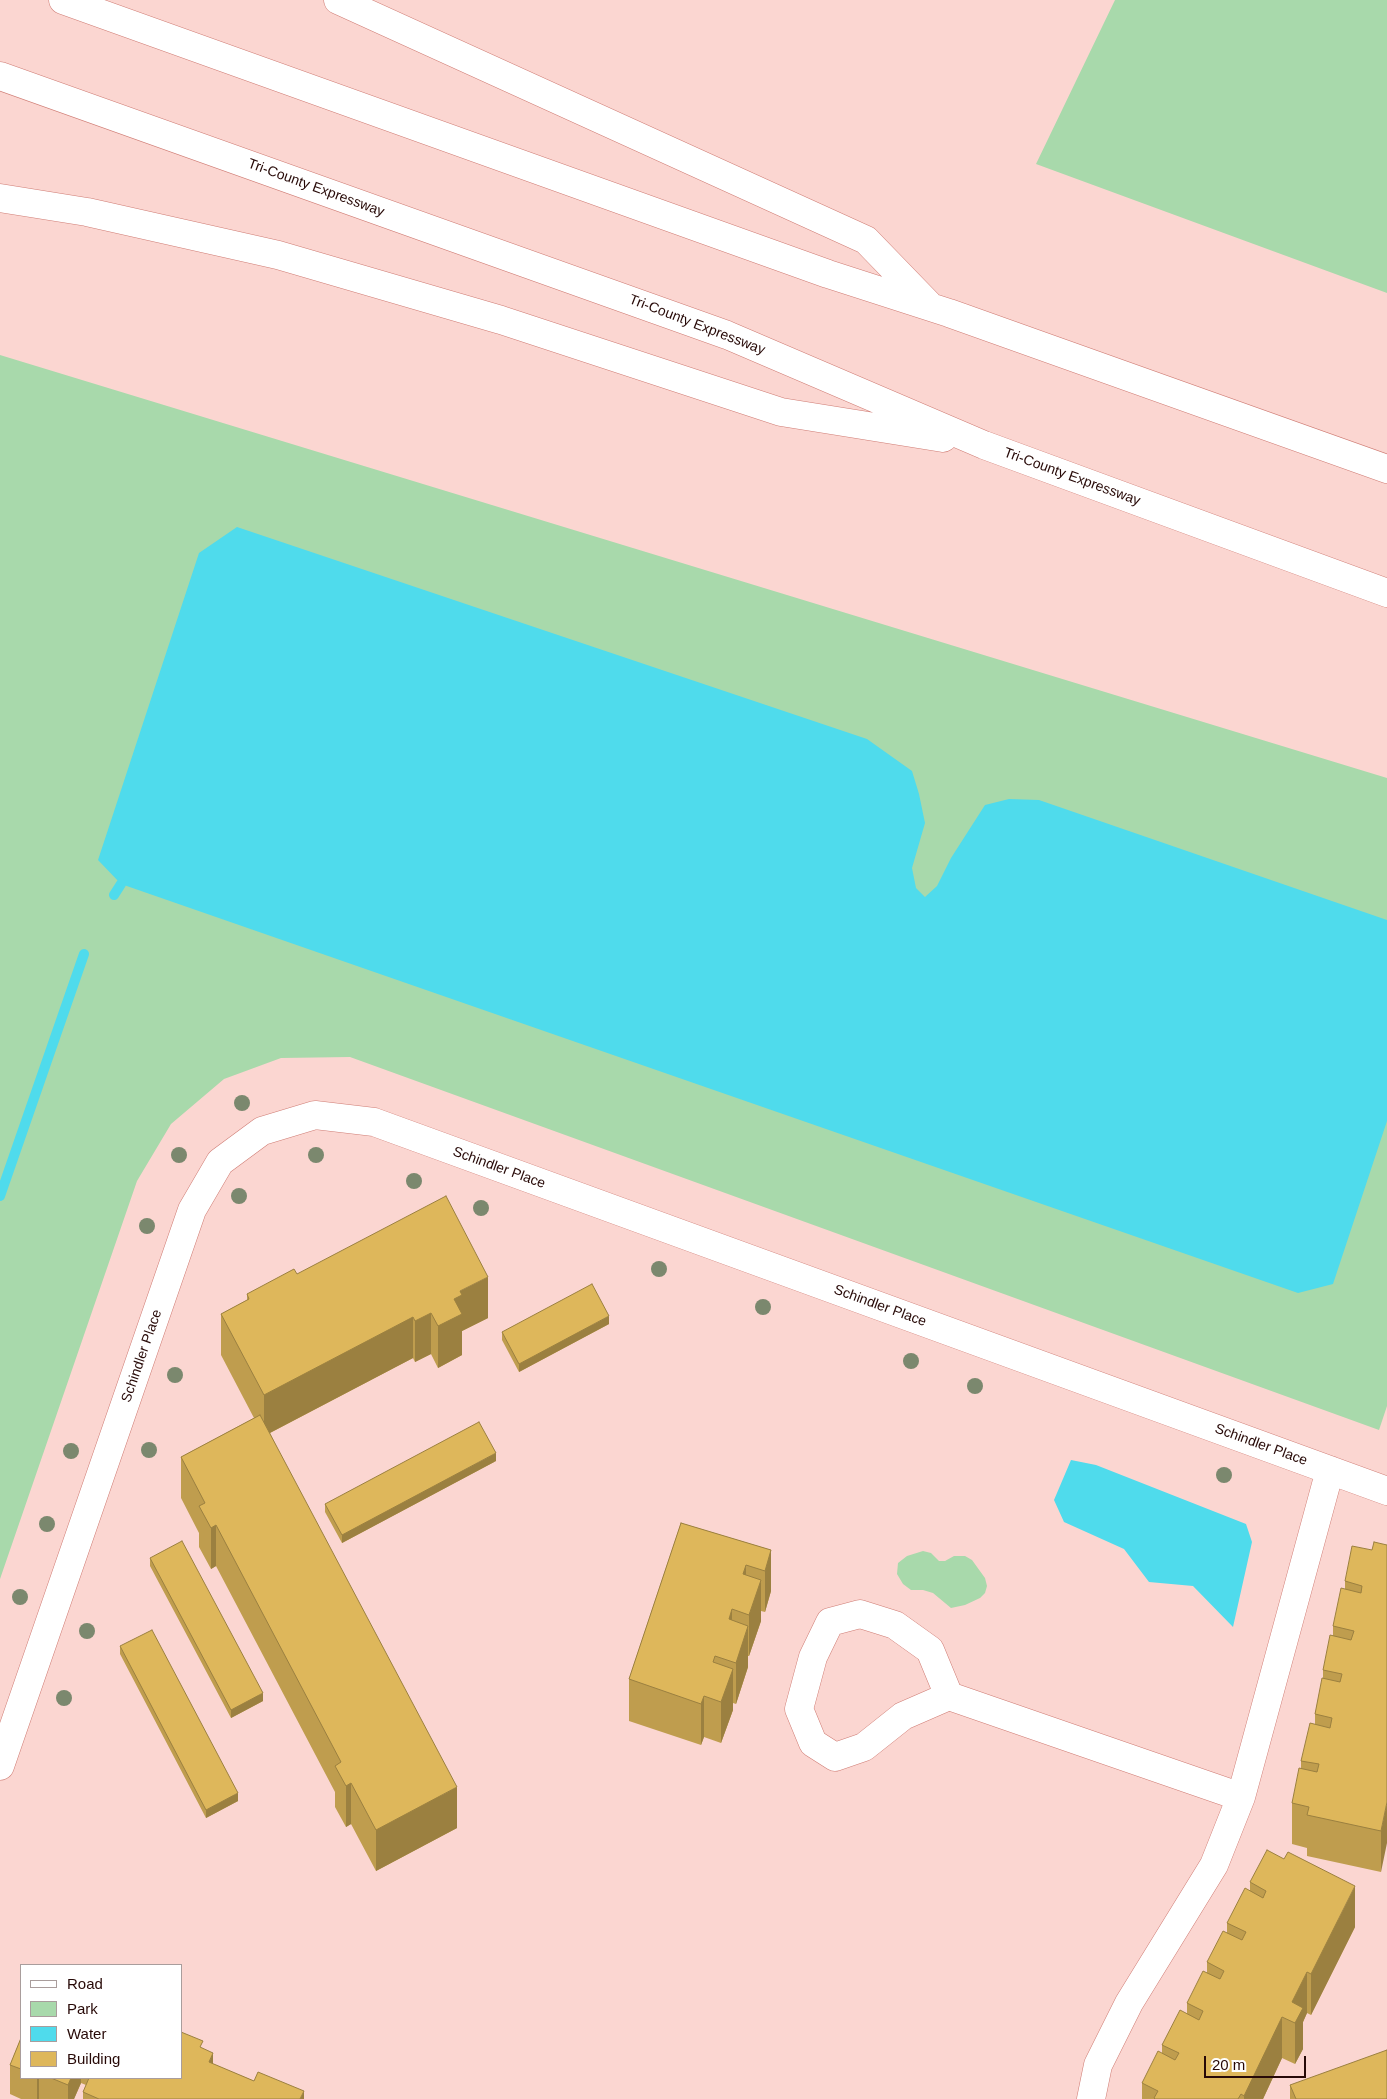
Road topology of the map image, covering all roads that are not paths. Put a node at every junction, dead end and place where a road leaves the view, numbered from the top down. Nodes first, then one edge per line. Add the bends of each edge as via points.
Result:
1 (63, 0) edge
2 (338, 0) edge
3 (0, 76) edge
4 (0, 198) edge
5 (930, 307) junction
6 (984, 445) junction
7 (1387, 469) edge
8 (1387, 593) edge
9 (1330, 1470) junction
10 (1387, 1491) edge
11 (949, 1696) junction
12 (0, 1766) edge
13 (1241, 1797) junction
14 (1091, 2099) edge

1 - 5 main road via 810,268
2 - 5 main road via 866,240
3 - 6 main road, Tri-County Expressway via 727,334
4 - 6 main road via 87,212 278,255 501,320 781,412
5 - 7 main road
6 - 8 main road, Tri-County Expressway
9 - 10 main road, Schindler Place
9 - 12 main road, Schindler Place via 374,1122 315,1115 262,1131 220,1162 192,1210
9 - 13 main road
11 - 11 main road via 930,1650 895,1625 860,1614 830,1622 813,1657 799,1709 813,1743 835,1756 864,1747 904,1716
11 - 13 main road
13 - 14 main road via 1214,1864 1129,2003 1102,2056

